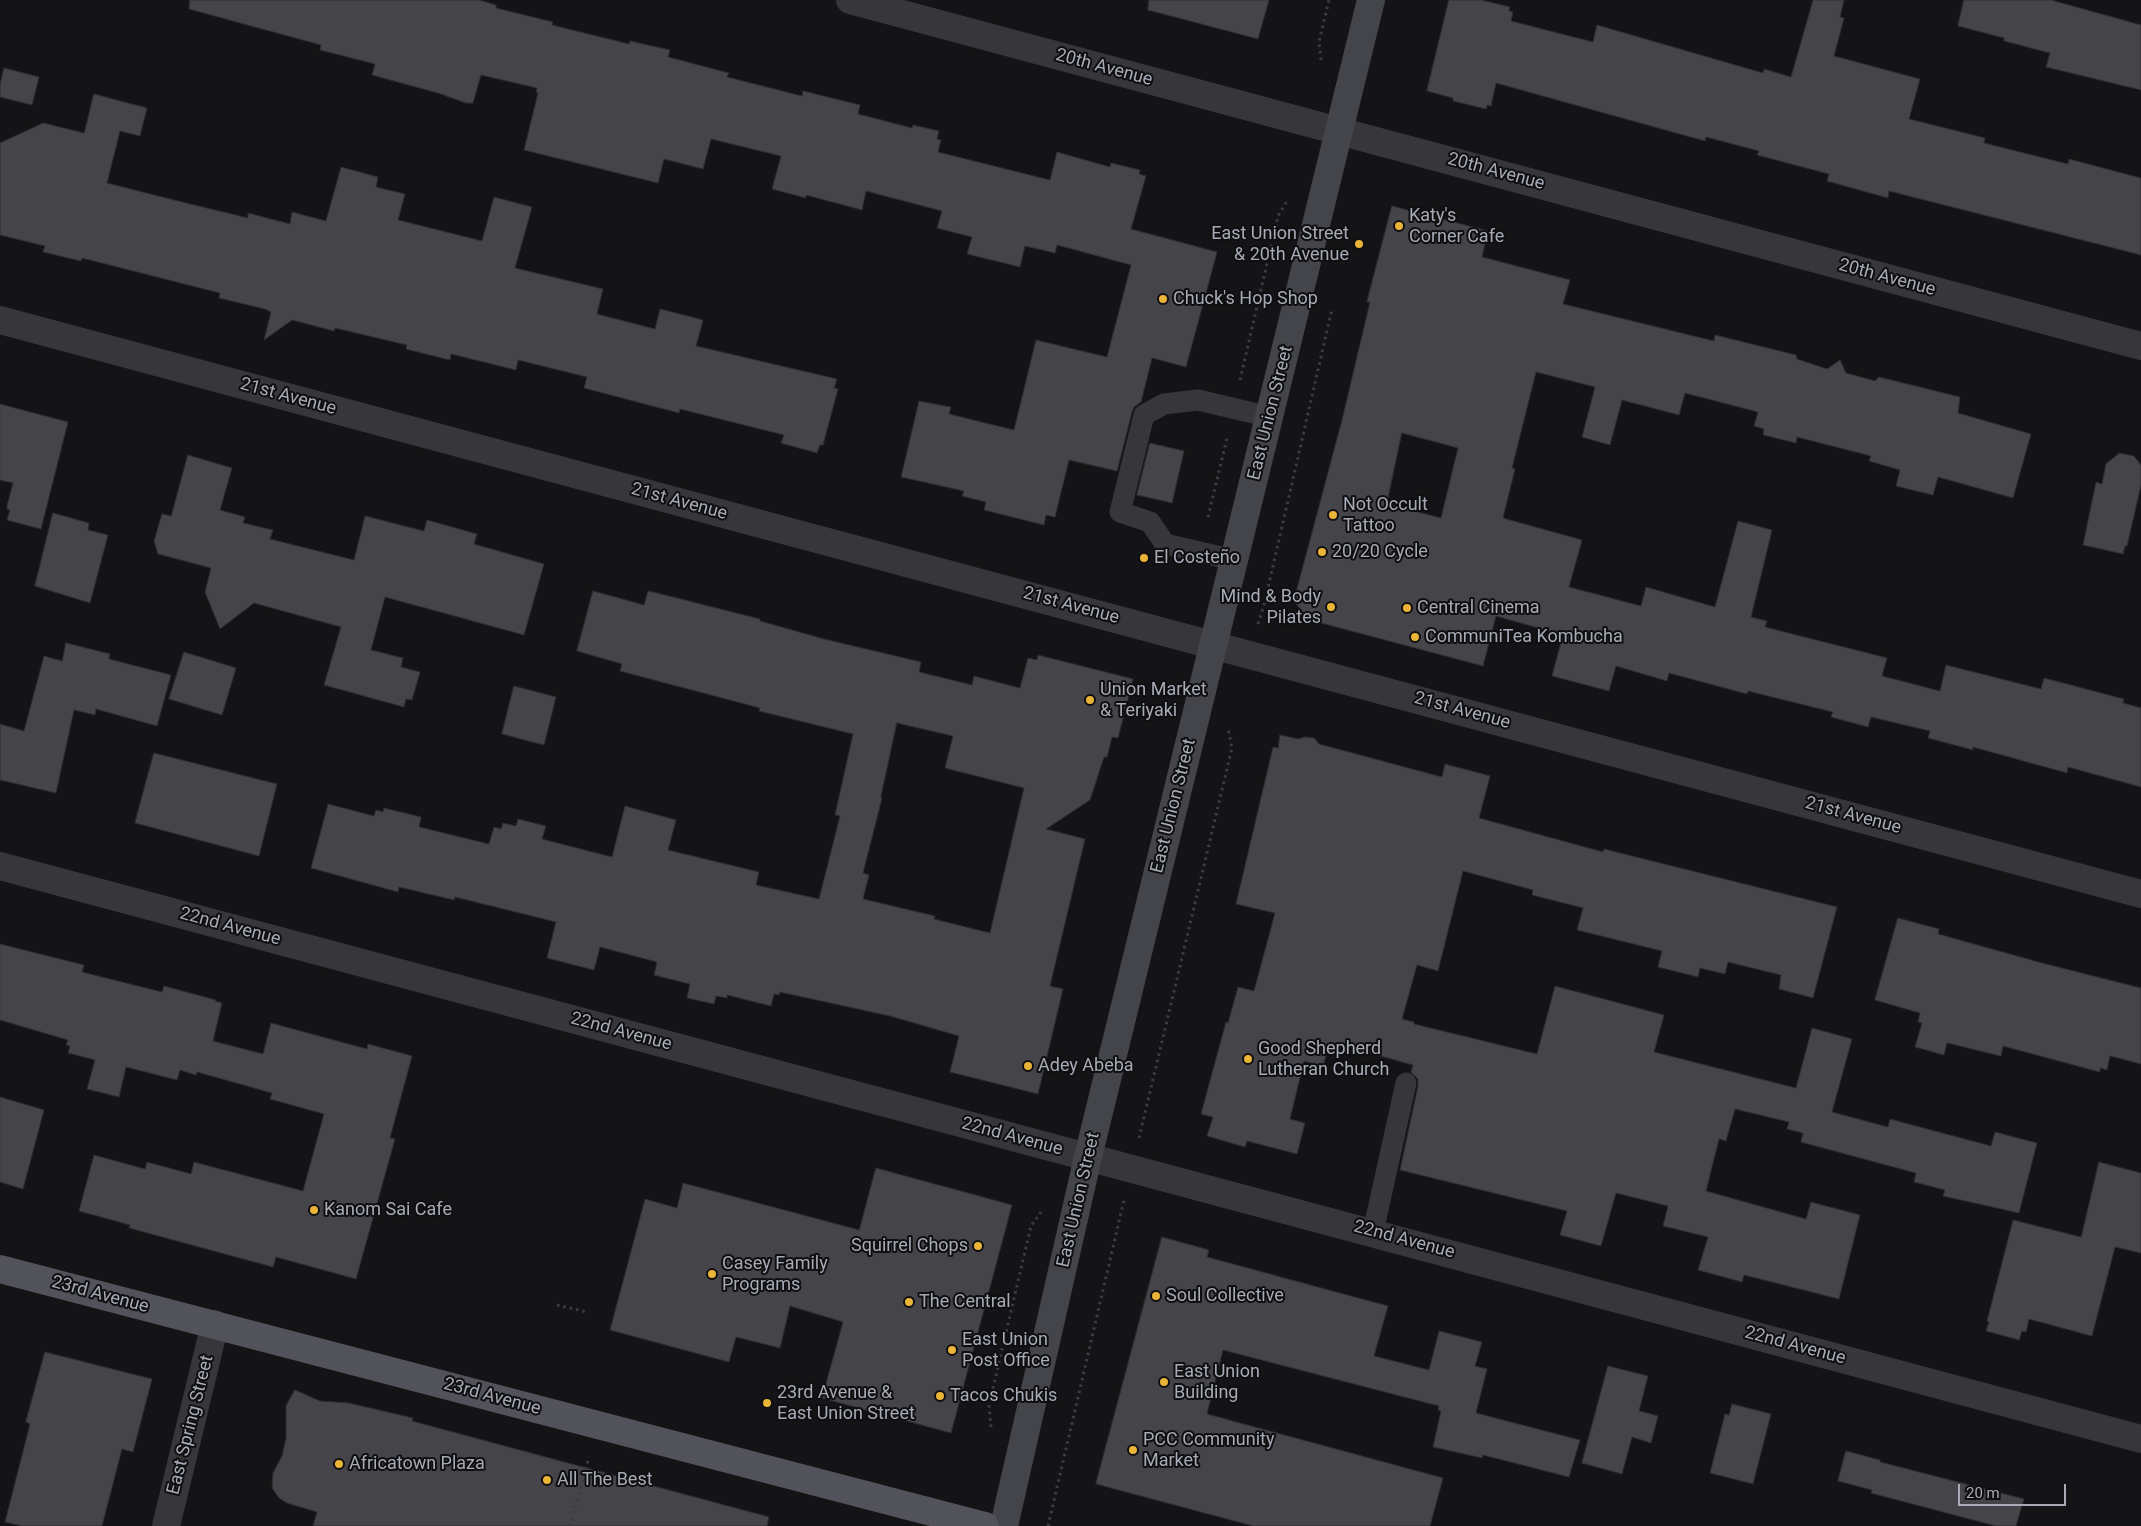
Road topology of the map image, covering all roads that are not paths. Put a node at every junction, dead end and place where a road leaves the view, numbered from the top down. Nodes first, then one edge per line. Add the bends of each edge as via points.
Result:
1 (850, 0) edge
2 (1371, 0) edge
3 (1341, 130) junction
4 (0, 320) edge
5 (2141, 346) edge
6 (1270, 417) junction
7 (1234, 560) junction
8 (1213, 644) junction
9 (0, 866) edge
10 (2141, 894) edge
11 (1406, 1083) dead end
12 (1088, 1157) junction
13 (1373, 1232) junction
14 (0, 1269) edge
15 (215, 1324) junction
16 (2141, 1439) edge
17 (166, 1526) edge
18 (985, 1526) edge
19 (1004, 1526) edge

1 - 3 street, 20th Avenue
2 - 3 main road, East Union Street
3 - 5 street, 20th Avenue
3 - 6 main road, East Union Street
4 - 8 street, 21st Avenue
6 - 7 main road, East Union Street
6 - 7 lane via 1198,400 1164,404 1144,415 1122,502 1120,512 1150,522 1164,544
7 - 8 main road, East Union Street
8 - 10 street, 21st Avenue
8 - 12 main road, East Union Street
9 - 12 street, 22nd Avenue
11 - 13 lane
12 - 13 street, 22nd Avenue
12 - 19 main road, East Union Street
13 - 16 street, 22nd Avenue
14 - 15 main road, 23rd Avenue
15 - 17 street, East Spring Street
15 - 18 main road, 23rd Avenue

